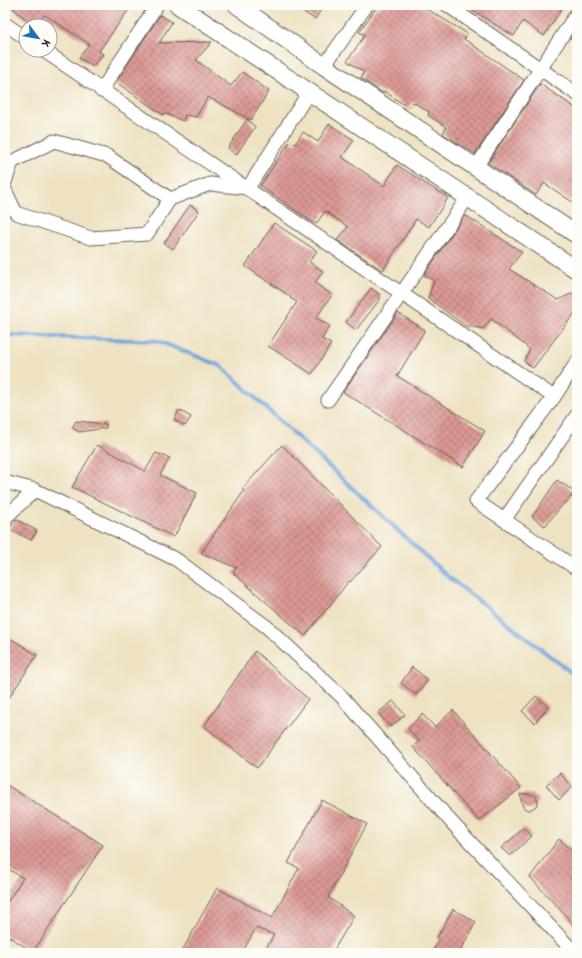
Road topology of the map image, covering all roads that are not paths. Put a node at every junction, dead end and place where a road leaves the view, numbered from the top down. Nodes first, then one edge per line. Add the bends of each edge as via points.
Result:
1 (157, 5) edge
2 (178, 5) edge
3 (237, 5) edge
4 (367, 5) edge
5 (447, 5) edge
6 (577, 13) edge
7 (5, 24) edge
8 (18, 33) edge
9 (55, 58) edge
10 (324, 66) junction
11 (540, 69) junction
12 (101, 90) junction
13 (309, 92) junction
14 (577, 94) edge
15 (476, 167) junction
16 (5, 182) edge
17 (248, 188) junction
18 (5, 190) edge
19 (468, 197) junction
20 (170, 198) junction
21 (577, 235) edge
22 (577, 270) edge
23 (402, 293) junction
24 (577, 362) edge
25 (554, 397) junction
26 (328, 400) dead end
27 (577, 415) edge
28 (5, 482) edge
29 (35, 490) junction
30 (5, 518) edge
31 (504, 520) junction
32 (577, 569) edge
33 (575, 953) edge

1 - 12 street
2 - 13 main road
3 - 10 main road
4 - 10 street
5 - 11 street
6 - 11 street
7 - 8 street
9 - 12 street
10 - 15 main road
11 - 14 street
11 - 15 street
12 - 17 street
13 - 17 street
13 - 19 main road
15 - 21 main road
16 - 20 street via 12,162 54,141 107,156
17 - 20 street via 210,184
17 - 23 street
18 - 20 street via 16,213 91,238 147,234
19 - 22 main road
19 - 23 street
23 - 25 street
23 - 26 street
24 - 25 street
25 - 31 street via 476,501
27 - 31 street
28 - 29 street
29 - 30 street
29 - 33 street via 177,560 267,627 342,697 454,825
31 - 32 street

